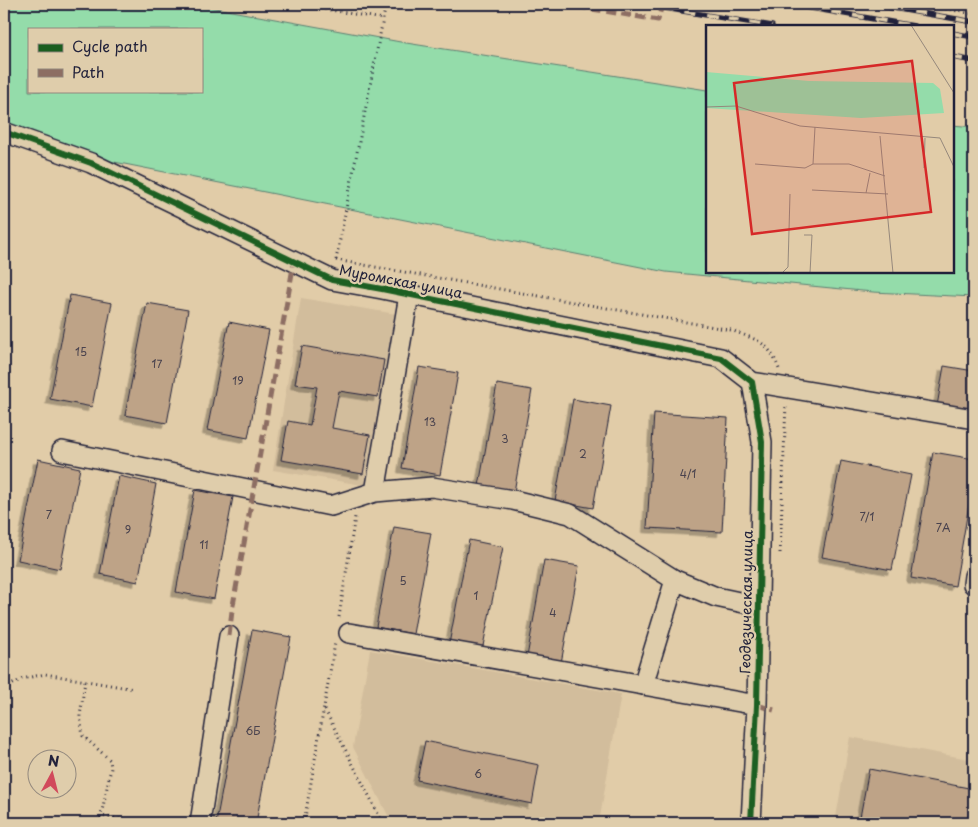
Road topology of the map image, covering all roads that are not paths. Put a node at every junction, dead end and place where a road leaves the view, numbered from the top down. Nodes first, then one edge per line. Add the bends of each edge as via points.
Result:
1 (4, 132) edge
2 (409, 295) junction
3 (752, 382) junction
4 (974, 420) edge
5 (62, 451) dead end
6 (367, 494) junction
7 (675, 580) junction
8 (758, 606) junction
9 (341, 632) road end
10 (229, 636) dead end
11 (643, 685) junction
12 (757, 705) junction
13 (200, 823) edge
14 (751, 823) edge

1 - 2 street, Муромская улица via 90,163 332,280
2 - 3 street, Муромская улица via 721,358
2 - 6 street
3 - 4 street
3 - 8 street, Геодезическая улица via 762,442
5 - 6 street via 331,506
6 - 7 street via 432,486 570,514
7 - 8 street via 716,597
7 - 11 street
8 - 12 street, Геодезическая улица
9 - 11 street
10 - 13 street
11 - 12 street
12 - 14 street, Геодезическая улица

